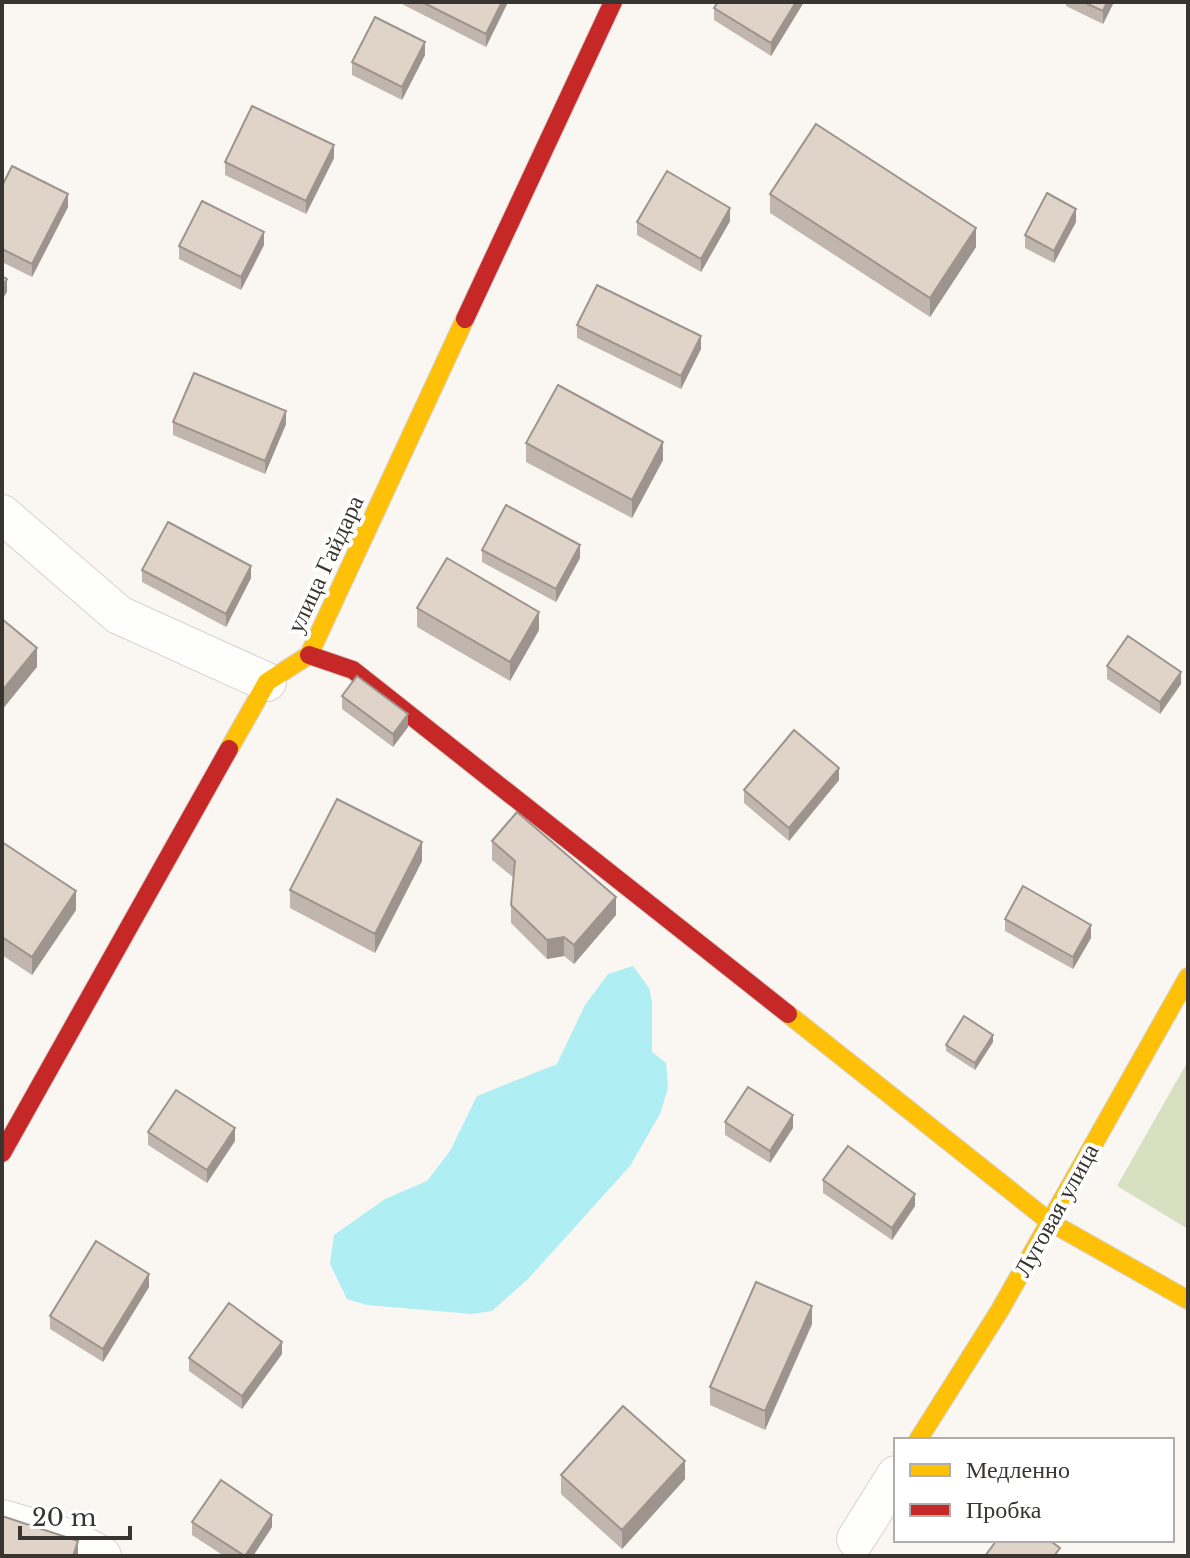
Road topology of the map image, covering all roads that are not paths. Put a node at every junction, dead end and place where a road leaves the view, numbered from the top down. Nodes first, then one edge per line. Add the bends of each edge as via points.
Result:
1 (613, 2) edge
2 (2, 514) edge
3 (309, 655) junction
4 (267, 682) junction
5 (1188, 977) edge
6 (2, 1153) edge
7 (1050, 1222) junction
8 (1188, 1300) edge
9 (919, 1438) edge
10 (894, 1478) edge
11 (2, 1519) edge
12 (856, 1539) dead end
13 (102, 1556) edge

1 - 3 street, улица Гайдара
2 - 4 street via 119,615
3 - 4 street, улица Гайдара
3 - 7 street via 353,670
4 - 6 street, улица Гайдара
5 - 7 street, Луговая улица
7 - 8 street
7 - 9 street, Луговая улица
10 - 12 street
11 - 13 street via 72,1539

